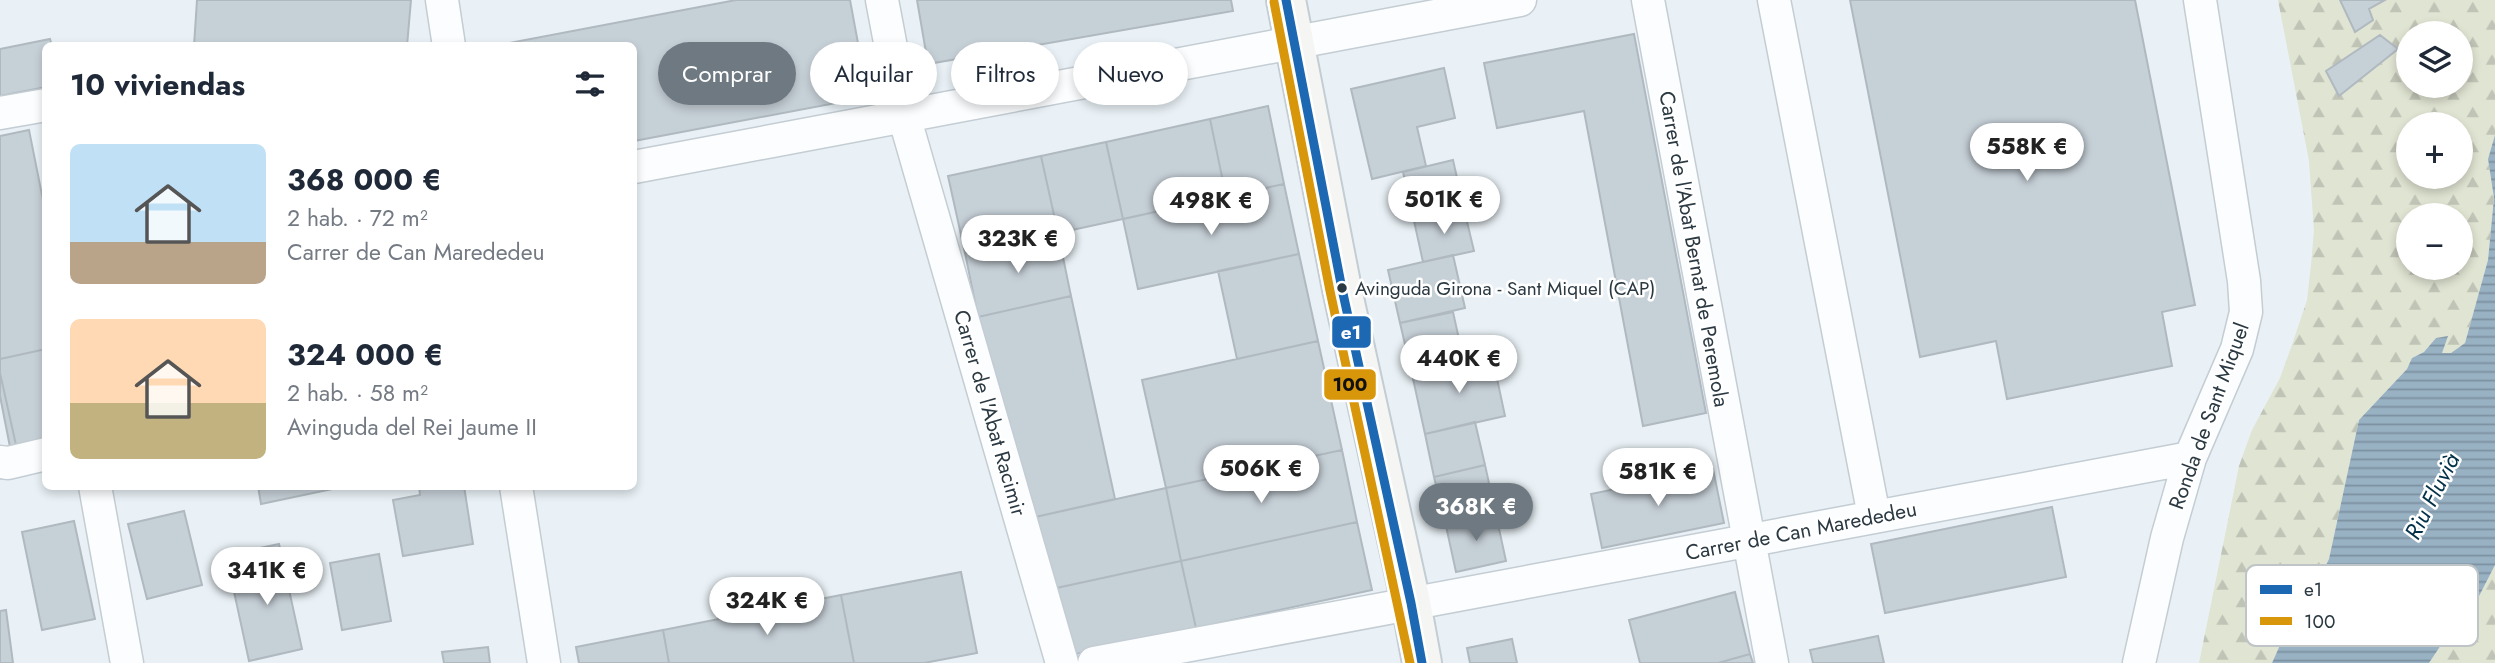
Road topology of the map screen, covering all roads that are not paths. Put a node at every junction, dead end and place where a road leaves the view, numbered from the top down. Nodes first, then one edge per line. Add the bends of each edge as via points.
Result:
1 (442, 0) edge
2 (882, 0) edge
3 (1286, 0) edge
4 (1520, 0) edge
5 (1648, 0) edge
6 (1774, 0) edge
7 (2200, 0) edge
8 (448, 42) edge
9 (1294, 43) junction
10 (42, 106) edge
11 (0, 113) edge
12 (904, 116) junction
13 (637, 166) edge
14 (42, 455) edge
15 (2190, 458) junction
16 (0, 461) edge
17 (96, 490) edge
18 (517, 490) edge
19 (1874, 516) junction
20 (1748, 541) junction
21 (1411, 603) junction
22 (127, 663) edge
23 (544, 663) edge
24 (1062, 663) edge
25 (1094, 663) edge
26 (1422, 663) edge
27 (1772, 663) edge
28 (2139, 663) edge

1 - 8 street
2 - 12 street, Carrer de l'Abat Racimir
3 - 9 main road
4 - 9 street
5 - 20 street, Carrer de l'Abat Bernat de Peremola
6 - 19 street
7 - 15 street, Ronda de Sant Miquel via 2246,312 2237,349
9 - 12 street
9 - 21 main road
10 - 11 street
12 - 13 street
12 - 24 street, Carrer de l'Abat Racimir
14 - 16 street
15 - 19 street, Carrer de Can Marededeu
15 - 28 street, Ronda de Sant Miquel
17 - 22 street
18 - 23 street
19 - 20 street, Carrer de Can Marededeu
20 - 21 street, Carrer de Can Marededeu
20 - 27 street, Carrer de l'Abat Bernat de Peremola
21 - 25 street, Carrer de Can Marededeu
21 - 26 main road

